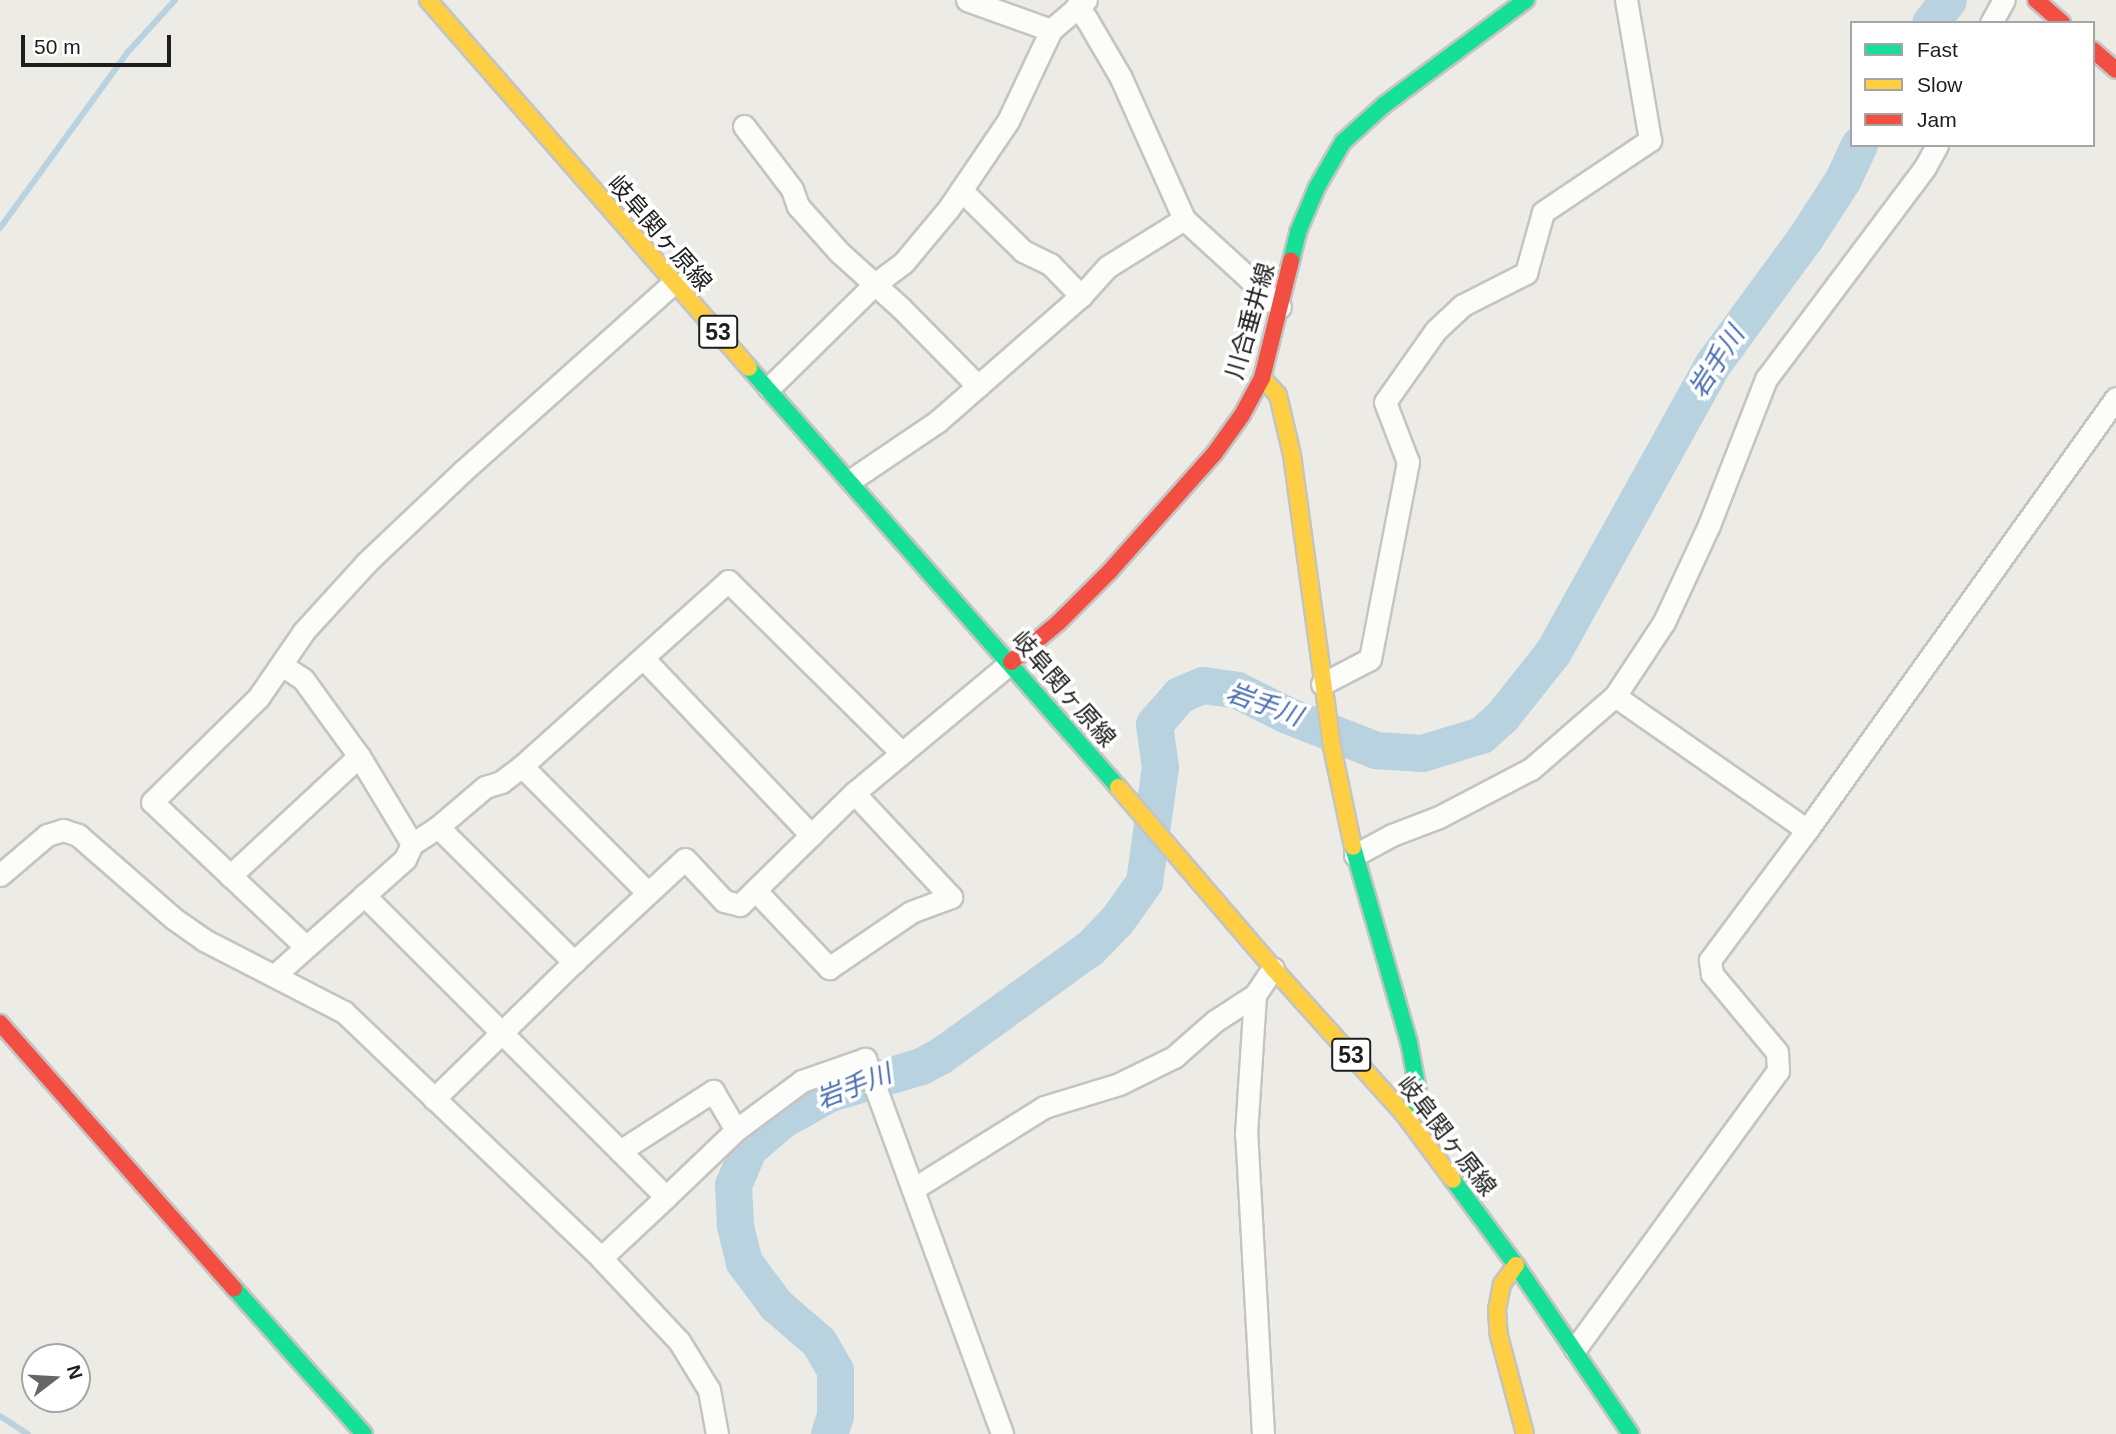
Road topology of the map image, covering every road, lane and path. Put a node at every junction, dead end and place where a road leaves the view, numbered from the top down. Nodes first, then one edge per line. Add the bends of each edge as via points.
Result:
1 (428, 0) edge
2 (967, 0) edge
3 (1526, 0) edge
4 (1626, 0) edge
5 (2004, 0) edge
6 (2036, 0) edge
7 (1081, 3) edge
8 (1992, 21) edge
9 (2060, 21) edge
10 (1051, 30) junction
11 (2095, 52) edge
12 (2116, 70) edge
13 (744, 127) dead end
14 (1936, 147) edge
15 (961, 190) junction
16 (1184, 219) junction
17 (673, 283) junction
18 (875, 284) junction
19 (1081, 296) junction
20 (1280, 307) junction
21 (1262, 378) junction
22 (978, 386) junction
23 (769, 388) junction
24 (2116, 398) edge
25 (851, 480) junction
26 (644, 659) junction
27 (1012, 662) junction
28 (283, 666) junction
29 (1323, 690) junction
30 (1615, 696) junction
31 (901, 752) junction
32 (359, 756) junction
33 (522, 766) junction
34 (854, 793) junction
35 (438, 827) junction
36 (1807, 830) junction
37 (811, 835) junction
38 (412, 844) junction
39 (1355, 855) junction
40 (0, 875) edge
41 (230, 876) junction
42 (755, 890) junction
43 (648, 893) junction
44 (364, 895) junction
45 (305, 946) junction
46 (574, 962) junction
47 (1273, 968) junction
48 (276, 974) junction
49 (1255, 995) junction
50 (0, 1023) edge
51 (500, 1034) junction
52 (434, 1100) junction
53 (1404, 1114) junction
54 (736, 1130) junction
55 (620, 1151) junction
56 (913, 1189) junction
57 (666, 1197) junction
58 (601, 1258) junction
59 (1516, 1265) junction
60 (1575, 1349) junction
61 (364, 1434) edge
62 (718, 1434) edge
63 (1002, 1434) edge
64 (1263, 1434) edge
65 (1525, 1434) edge
66 (1631, 1434) edge

1 - 17 main road, 岐阜関ヶ原線 / 53
2 - 10 street
3 - 20 main road, 川合垂井線 via 1384,105 1343,142 1298,232
4 - 29 street via 1650,140 1543,212 1526,273 1463,305 1436,330 1385,402 1408,462 1370,659
5 - 8 street
6 - 9 main road
7 - 10 street
7 - 16 street via 1121,78
10 - 15 street via 1008,121
11 - 12 main road
13 - 18 street via 792,189 798,206
14 - 30 street via 1766,379 1729,478 1664,622
15 - 18 street via 904,262
15 - 19 street via 1023,251 1049,264
16 - 19 street via 1107,267
16 - 20 street
17 - 23 main road, 岐阜関ヶ原線 / 53
17 - 28 street via 366,563 304,631
18 - 22 street
18 - 23 street
19 - 22 street
20 - 21 main road, 川合垂井線
21 - 27 main road, 川合垂井線 via 1214,454 1110,571
21 - 29 main road via 1278,395 1292,455
22 - 25 street via 937,421
23 - 25 main road, 岐阜関ヶ原線 / 53
24 - 36 street
25 - 27 main road, 岐阜関ヶ原線 / 53
26 - 31 street via 729,581
26 - 33 street
26 - 37 street
27 - 31 street
27 - 47 main road, 岐阜関ヶ原線 / 53
28 - 32 street via 303,679
28 - 41 street via 258,698 152,802
29 - 39 main road
30 - 36 street
30 - 39 street via 1531,769
31 - 34 street
32 - 38 street
32 - 41 street
33 - 35 street via 500,782 485,786
33 - 43 street
34 - 37 street
34 - 42 street via 951,897 911,912 829,968
35 - 38 street
35 - 46 street
36 - 60 street via 1710,960 1712,974 1777,1052 1778,1071
37 - 42 street
38 - 44 street via 405,859
39 - 53 main road via 1409,1042 1418,1091
40 - 48 street via 47,835 63,830 78,835 204,940
41 - 45 street
42 - 43 street via 740,905 724,901 685,859
43 - 46 street
44 - 45 street
44 - 51 street
45 - 48 street
46 - 51 street
47 - 49 street
47 - 53 main road, 岐阜関ヶ原線 / 53
48 - 52 street via 344,1012
49 - 56 street via 1215,1020 1174,1057 1119,1084 1044,1107
49 - 64 street via 1246,1134
50 - 61 main road
51 - 52 street
51 - 55 street
52 - 58 street
53 - 59 main road, 岐阜関ヶ原線 / 53
54 - 55 street via 713,1091
54 - 56 street via 802,1081 865,1059
54 - 57 street
55 - 57 street
56 - 63 street
57 - 58 street
58 - 62 street via 679,1341 709,1390
59 - 60 main road, 岐阜関ヶ原線 / 53
59 - 65 main road via 1502,1284 1497,1310 1499,1335
60 - 66 main road, 岐阜関ヶ原線 / 53

